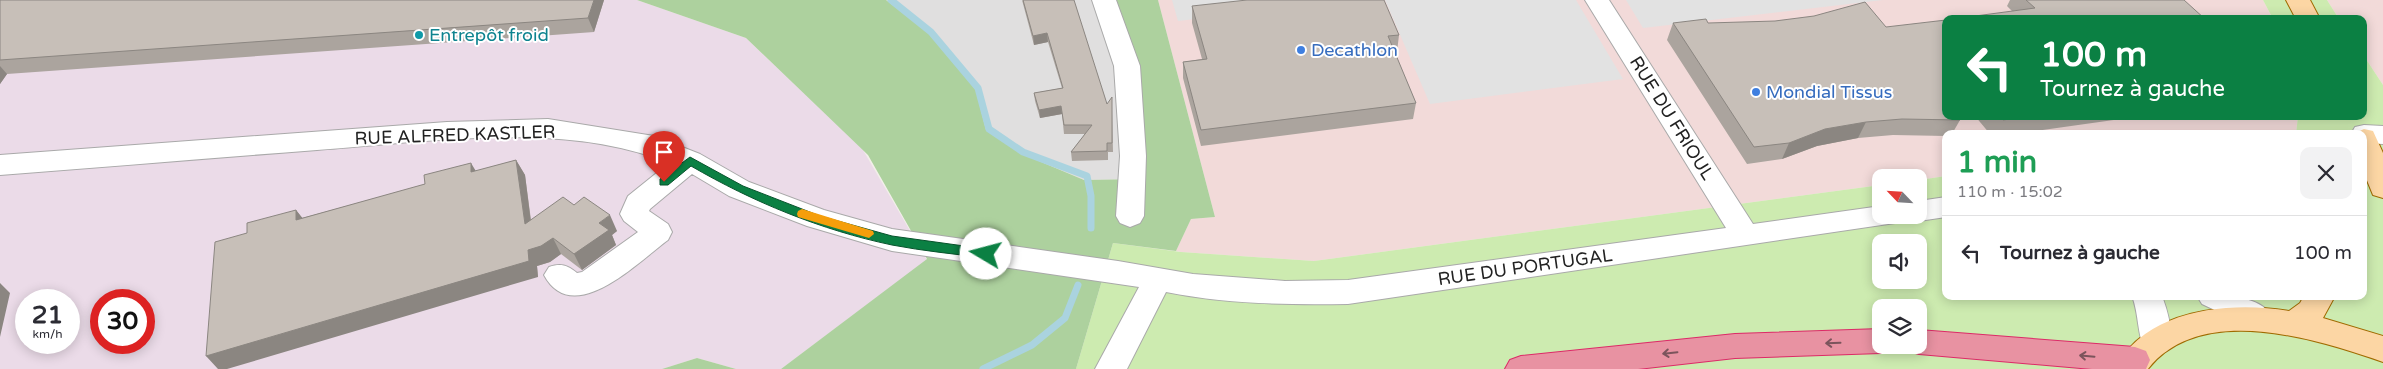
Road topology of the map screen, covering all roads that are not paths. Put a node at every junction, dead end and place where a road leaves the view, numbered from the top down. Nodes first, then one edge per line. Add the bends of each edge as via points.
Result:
1 (1104, 0) edge
2 (1597, 0) edge
3 (2298, 0) edge
4 (2306, 15) edge
5 (2367, 135) edge
6 (2383, 135) edge
7 (2367, 146) edge
8 (690, 161) junction
9 (0, 165) edge
10 (2379, 178) edge
11 (2367, 190) edge
12 (1942, 208) edge
13 (1928, 210) edge
14 (1130, 216) dead end
15 (1872, 218) edge
16 (1746, 236) junction
17 (559, 275) dead end
18 (1157, 279) junction
19 (2148, 300) edge
20 (2220, 300) edge
21 (2318, 300) edge
22 (2259, 319) junction
23 (2294, 323) junction
24 (1872, 342) edge
25 (1927, 343) edge
26 (2383, 349) edge
27 (2141, 357) edge
28 (1111, 369) edge
29 (1520, 369) edge

1 - 14 street via 1126,66 1133,156
2 - 16 street, RUE DU FRIOUL
3 - 4 main road
5 - 6 street
7 - 10 main road
8 - 9 street, RUE ALFRED KASTLER via 645,143 548,128 447,131
8 - 17 street via 638,204 634,214 658,232 590,282 572,286
8 - 18 street, RUE ALFRED KASTLER via 747,192 817,219 892,240
10 - 11 main road
12 - 13 street
15 - 16 street, RUE DU PORTUGAL
16 - 18 street, RUE DU PORTUGAL via 1348,292 1193,286
18 - 28 street
19 - 27 street via 2151,307
20 - 22 street
21 - 23 main road via 2311,311
22 - 23 main road
22 - 27 main road via 2219,321 2185,328
23 - 26 main road via 2344,335
24 -> 29 highway via 1735,346
27 -> 25 highway

